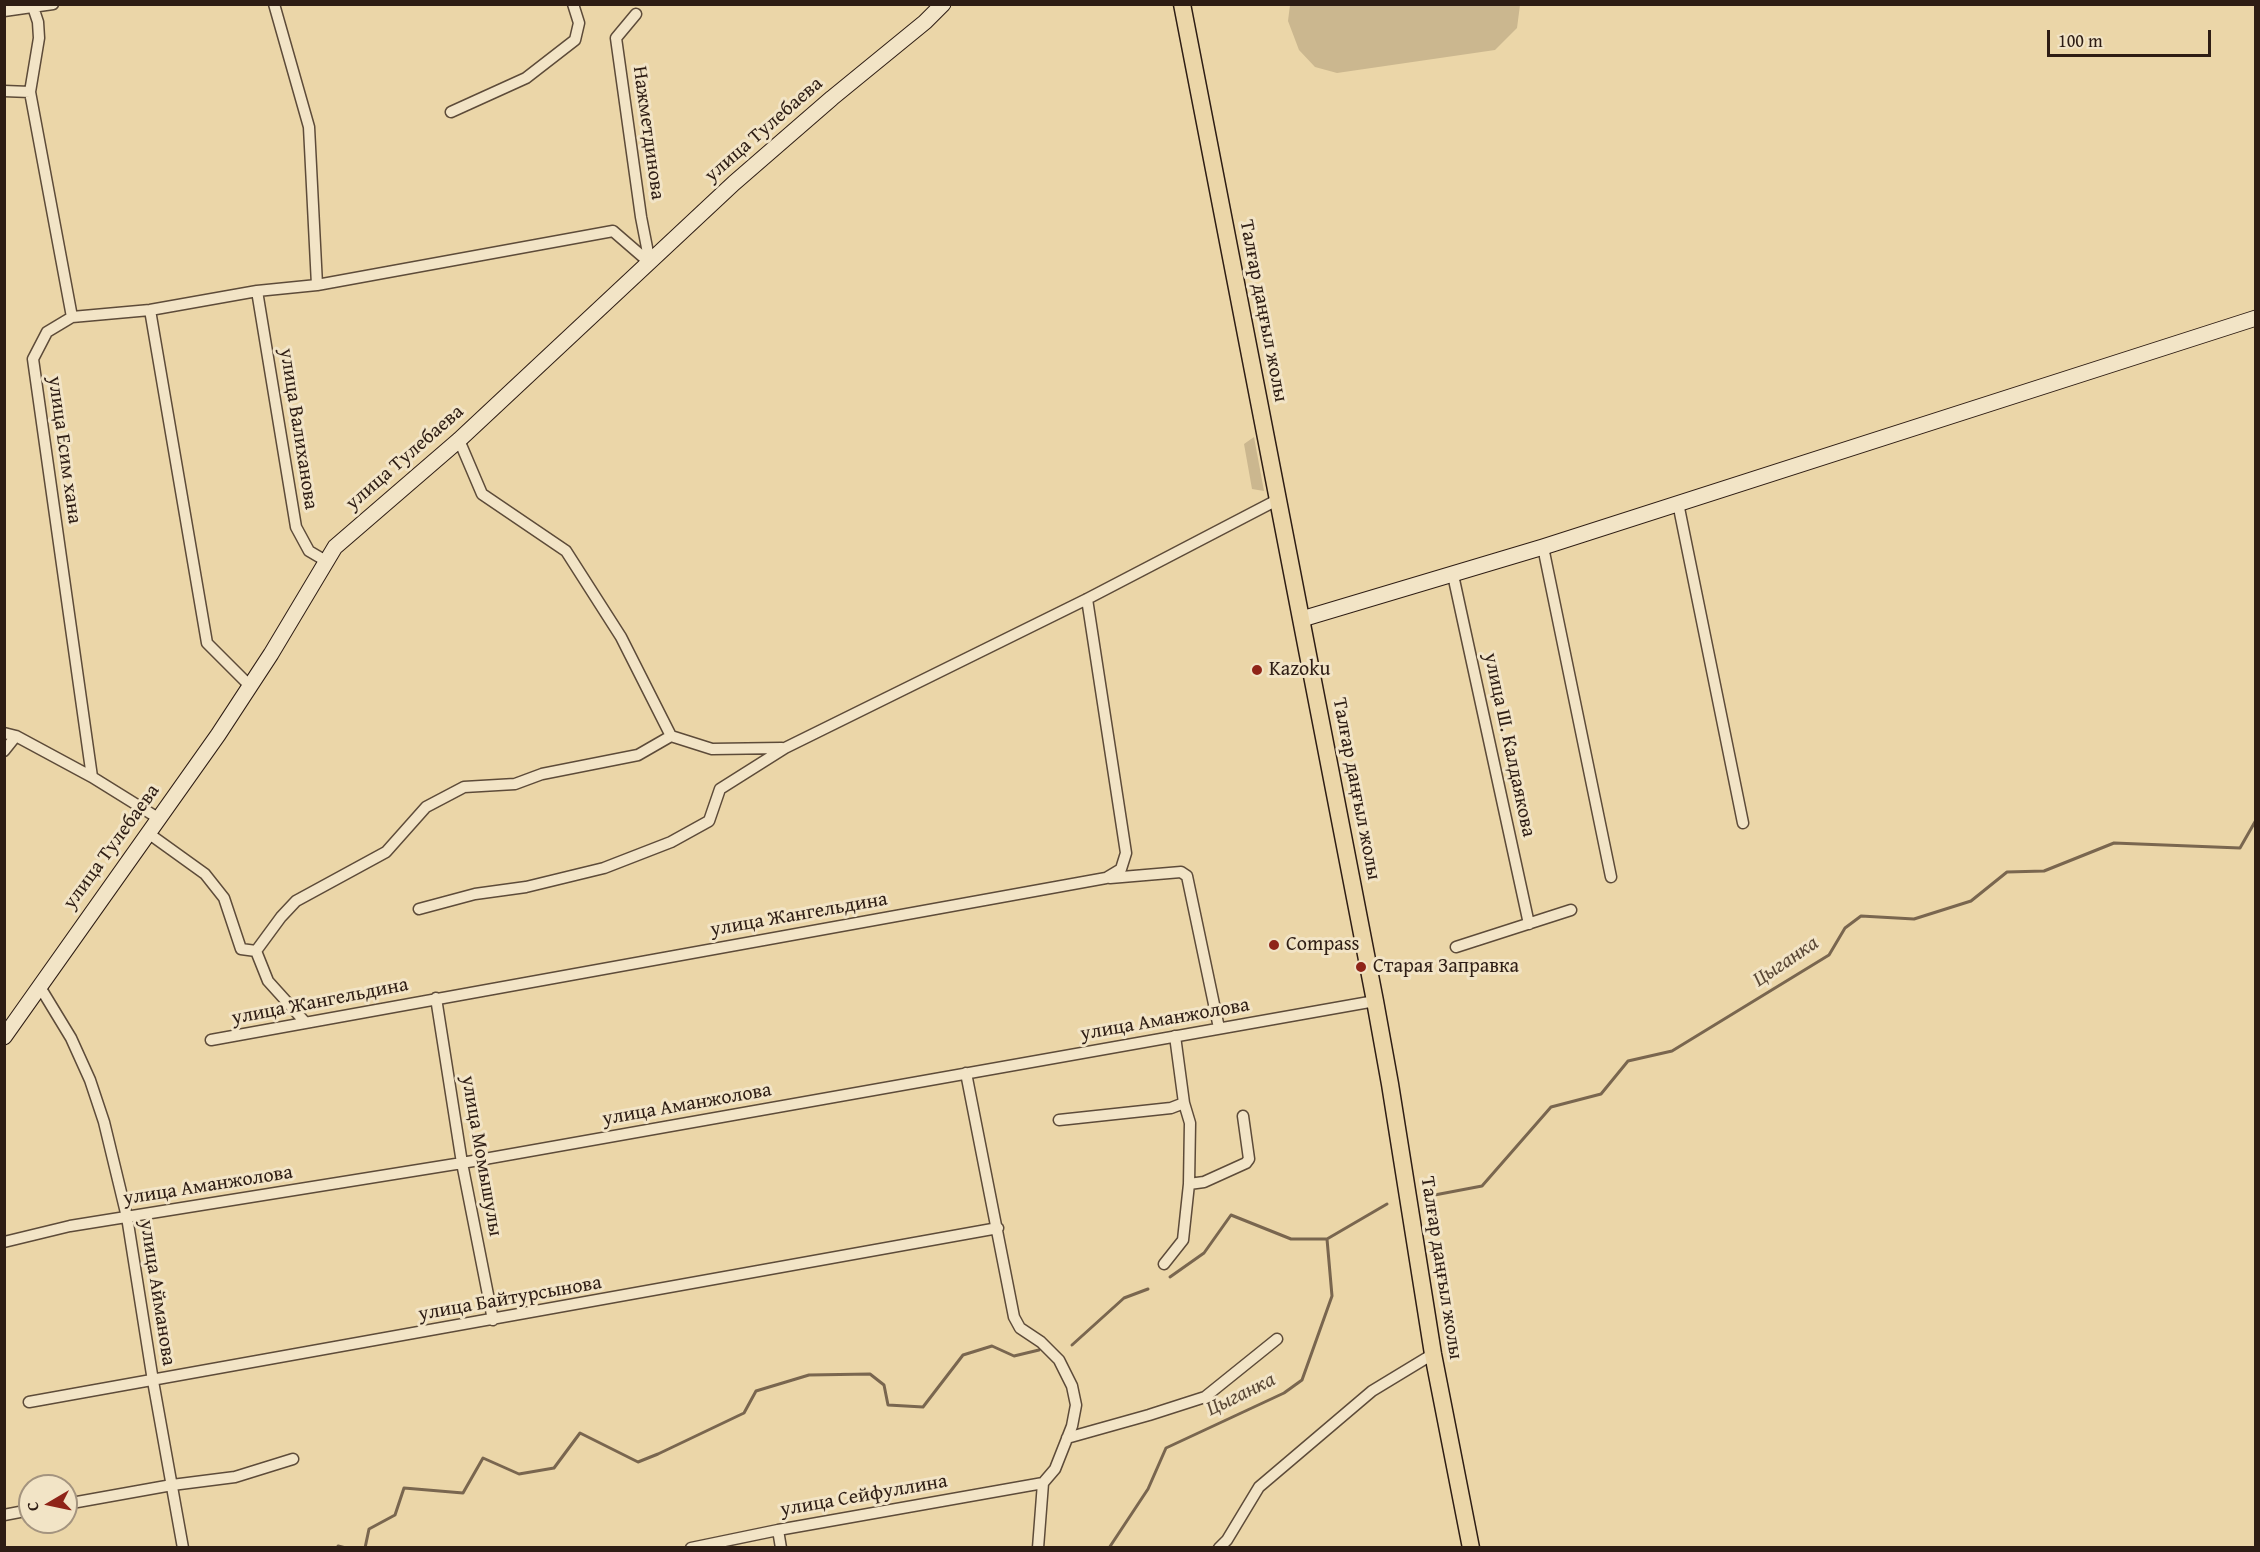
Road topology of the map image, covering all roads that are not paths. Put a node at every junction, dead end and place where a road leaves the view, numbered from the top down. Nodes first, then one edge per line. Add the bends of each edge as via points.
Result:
1 (53, 4) edge
2 (274, 4) edge
3 (573, 4) edge
4 (943, 4) edge
5 (1182, 4) edge
6 (32, 6) edge
7 (4, 11) edge
8 (636, 14) dead end
9 (4, 92) edge
10 (30, 92) junction
11 (451, 112) dead end
12 (650, 263) junction
13 (317, 285) junction
14 (257, 291) junction
15 (150, 310) junction
16 (72, 317) junction
17 (2256, 318) edge
18 (459, 440) junction
19 (1279, 499) junction
20 (1678, 503) junction
21 (1543, 547) junction
22 (326, 561) junction
23 (1453, 574) junction
24 (1087, 599) junction
25 (1302, 619) junction
26 (250, 686) junction
27 (4, 733) edge
28 (16, 736) junction
29 (671, 736) junction
30 (785, 748) junction
31 (4, 751) edge
32 (93, 777) junction
33 (158, 818) junction
34 (1743, 824) dead end
35 (148, 833) junction
36 (1611, 877) dead end
37 (1106, 878) junction
38 (419, 909) dead end
39 (1571, 910) dead end
40 (1529, 924) junction
41 (1455, 947) dead end
42 (256, 951) junction
43 (40, 987) junction
44 (436, 998) junction
45 (1375, 1000) junction
46 (305, 1022) junction
47 (1219, 1028) junction
48 (1174, 1036) junction
49 (4, 1037) edge
50 (211, 1040) dead end
51 (966, 1073) junction
52 (1184, 1103) junction
53 (1243, 1116) dead end
54 (1059, 1120) dead end
55 (462, 1163) junction
56 (1189, 1184) junction
57 (127, 1217) junction
58 (998, 1228) junction
59 (4, 1242) edge
60 (1164, 1264) dead end
61 (494, 1320) junction
62 (1277, 1339) dead end
63 (1433, 1354) junction
64 (153, 1381) junction
65 (29, 1402) dead end
66 (1067, 1438) junction
67 (293, 1459) dead end
68 (1043, 1483) junction
69 (172, 1485) junction
70 (78, 1502) edge
71 (778, 1530) junction
72 (183, 1548) edge
73 (691, 1548) edge
74 (781, 1548) edge
75 (1038, 1548) edge
76 (1219, 1548) edge
77 (1471, 1548) edge

1 - 6 street
2 - 13 street via 309,127
3 - 11 street via 579,23 575,40 526,78
4 - 12 street, улица Тулебаева via 734,183
5 - 19 main road, Талғар даңғыл жолы
6 - 7 street
6 - 10 street via 39,38
8 - 12 street, Нажметдинова via 616,38
9 - 10 street
10 - 16 street
12 - 13 street via 613,231
12 - 18 street, улица Тулебаева
13 - 14 street
14 - 15 street
14 - 22 street, улица Валиханова via 296,527 309,551
15 - 16 street
15 - 26 street via 207,643
16 - 32 street, улица Есим хана via 47,332 33,359
17 - 20 street
18 - 22 street, улица Тулебаева via 335,547
18 - 29 street via 482,494 566,551 621,637
19 - 24 street
19 - 25 main road, Талғар даңғыл жолы
20 - 21 street
20 - 34 street
21 - 23 street
21 - 36 street
22 - 26 street, улица Тулебаева
23 - 25 street
23 - 40 street, улица Ш. Калдаякова
24 - 30 street
24 - 37 street via 1126,853 1121,869
25 - 45 main road, Талғар даңғыл жолы
26 - 33 street, улица Тулебаева
27 - 28 street
28 - 31 street
28 - 32 street
29 - 30 street via 712,749
29 - 42 street via 638,755 542,774 515,784 464,787 426,807 386,852 296,901
30 - 38 street via 720,789 709,821 671,842 604,868
32 - 33 street
33 - 35 street, улица Тулебаева
35 - 42 street via 205,874 224,898 241,949
35 - 43 street, улица Тулебаева
37 - 44 street, улица Жангельдина
37 - 47 street, улица Жангельдина via 1181,872 1187,876
39 - 40 street
40 - 41 street
42 - 46 street via 268,981
43 - 49 street, улица Тулебаева
43 - 57 street, улица Айманова via 71,1038 90,1080
44 - 46 street, улица Жангельдина
44 - 55 street, улица Момышулы
45 - 47 street, улица Аманжолова
45 - 63 main road, Талғар даңғыл жолы
46 - 50 street, улица Жангельдина
47 - 48 street, улица Аманжолова
48 - 51 street, улица Аманжолова
48 - 52 street
51 - 55 street, улица Аманжолова
51 - 58 street
52 - 54 street via 1171,1108
52 - 56 street via 1190,1123
53 - 56 street via 1249,1159 1246,1163 1204,1182
55 - 57 street, улица Аманжолова
55 - 61 street, улица Момышулы
56 - 60 street via 1183,1240
57 - 59 street, улица Аманжолова via 57,1228
57 - 64 street, улица Айманова
58 - 61 street, улица Байтурсынова
58 - 66 street via 1014,1317 1020,1328 1059,1360 1072,1386 1076,1405
61 - 64 street, улица Байтурсынова
62 - 66 street via 1205,1396
63 - 76 street via 1372,1391 1259,1487
63 - 77 main road, Талғар даңғыл жолы
64 - 65 street, улица Байтурсынова
64 - 69 street, улица Айманова
66 - 68 street via 1055,1469
67 - 69 street via 235,1477
68 - 71 street, улица Сейфуллина
68 - 75 street
69 - 70 street
69 - 72 street, улица Айманова
71 - 73 street, улица Сейфуллина
71 - 74 street

